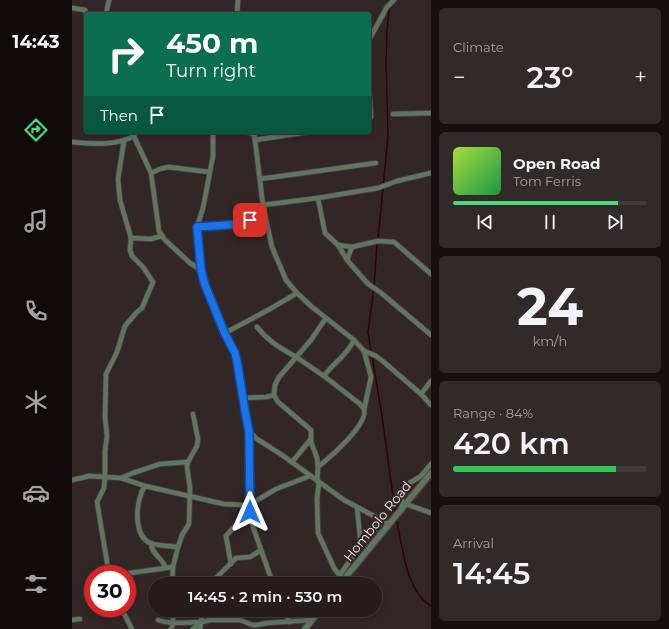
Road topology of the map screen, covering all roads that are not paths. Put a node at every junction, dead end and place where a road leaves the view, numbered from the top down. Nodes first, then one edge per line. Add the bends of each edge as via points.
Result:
1 (109, 0) edge
2 (238, 0) edge
3 (394, 0) edge
4 (72, 8) edge
5 (86, 12) edge
6 (106, 12) edge
7 (237, 12) edge
8 (371, 36) edge
9 (371, 107) edge
10 (431, 113) edge
11 (393, 114) dead end
12 (371, 117) edge
13 (133, 134) edge
14 (213, 134) edge
15 (254, 134) edge
16 (295, 134) edge
17 (255, 140) junction
18 (72, 142) edge
19 (124, 142) junction
20 (376, 163) dead end
21 (209, 172) junction
22 (151, 173) junction
23 (431, 173) edge
24 (260, 179) junction
25 (318, 198) junction
26 (263, 205) junction
27 (197, 227) junction
28 (162, 236) junction
29 (131, 238) junction
30 (338, 245) junction
31 (352, 247) junction
32 (347, 260) junction
33 (201, 270) junction
34 (431, 274) edge
35 (297, 293) junction
36 (326, 318) junction
37 (257, 327) dead end
38 (225, 334) junction
39 (431, 336) edge
40 (354, 340) junction
41 (364, 351) junction
42 (296, 358) junction
43 (324, 376) junction
44 (431, 381) edge
45 (421, 394) junction
46 (274, 395) junction
47 (243, 398) junction
48 (431, 405) edge
49 (364, 410) junction
50 (193, 414) dead end
51 (249, 432) junction
52 (311, 439) junction
53 (188, 462) junction
54 (292, 462) junction
55 (431, 464) edge
56 (318, 467) junction
57 (431, 473) edge
58 (105, 476) junction
59 (310, 476) junction
60 (120, 478) junction
61 (72, 480) edge
62 (318, 482) junction
63 (145, 486) junction
64 (190, 495) junction
65 (406, 504) junction
66 (244, 505) junction
67 (249, 505) junction
68 (357, 507) junction
69 (402, 510) junction
70 (431, 514) edge
71 (383, 522) junction
72 (389, 524) junction
73 (151, 543) junction
74 (360, 546) junction
75 (178, 547) junction
76 (261, 550) junction
77 (230, 564) junction
78 (108, 565) edge
79 (173, 566) junction
80 (165, 567) junction
81 (136, 572) edge
82 (340, 576) joint
83 (172, 577) edge
84 (217, 577) edge
85 (271, 577) edge
86 (346, 577) edge
87 (126, 617) edge
88 (172, 617) edge
89 (202, 617) edge
90 (287, 617) edge
91 (314, 617) edge
92 (80, 618) dead end
93 (72, 620) edge
94 (158, 620) dead end
95 (312, 620) junction
96 (202, 622) junction
97 (289, 622) junction
98 (172, 624) junction
99 (251, 626) edge
100 (132, 629) edge
101 (171, 629) edge
102 (193, 629) edge
103 (200, 629) edge
104 (306, 629) edge

1 - 6 street
2 - 7 street
3 - 8 street via 387,7
4 - 5 street
9 - 12 street
10 - 11 street
13 - 19 street
13 - 22 street
14 - 21 street via 213,156
15 - 17 street
16 - 17 street
17 - 24 street
18 - 19 street
19 - 29 street via 118,179 120,200
20 - 24 street
21 - 22 street via 168,167
21 - 27 street
22 - 28 street via 158,228
23 - 25 street via 397,180 378,188
24 - 26 street
25 - 26 street
25 - 30 street via 325,233
26 - 27 street via 242,224
26 - 35 street via 272,247 286,280
27 - 33 street
28 - 29 street via 151,239
28 - 33 street
29 - 58 street via 132,256 153,282 142,308 125,326 117,352 106,372
30 - 31 street
30 - 32 street
31 - 32 street
31 - 34 street via 378,241 394,242
32 - 39 street via 368,284
33 - 38 street
35 - 36 street
35 - 38 street
36 - 40 street
36 - 42 street
37 - 42 street via 278,348
38 - 47 street via 235,353
40 - 41 street
40 - 43 street via 350,349
41 - 45 street via 376,356
41 - 49 street via 371,377
42 - 43 street
42 - 46 street via 279,377
43 - 49 street
44 - 45 street
45 - 48 street
46 - 47 street
46 - 52 street via 278,402 311,430
47 - 51 street
49 - 56 street via 361,421 348,440
50 - 53 street via 198,441
51 - 54 street
51 - 67 street
52 - 54 street
52 - 56 street
53 - 60 street via 160,464
53 - 64 street
54 - 59 street
55 - 69 street via 421,476 405,486 402,493
56 - 62 street
57 - 65 street, Hombolo Road
58 - 60 street
58 - 61 street
58 - 78 street via 98,506
59 - 62 street
59 - 67 street via 269,493
60 - 63 street
62 - 68 street
62 - 82 street via 318,533
63 - 64 street
63 - 73 street via 140,495 138,525 145,539
64 - 66 street via 224,504
64 - 75 street via 189,524
65 - 69 street, Hombolo Road
65 - 70 street
66 - 67 street
66 - 77 street via 239,522 226,536
67 - 76 street via 252,526
68 - 71 street
68 - 74 street
69 - 72 street, Hombolo Road
71 - 72 street
71 - 74 street
72 - 86 street, Hombolo Road
73 - 75 street
73 - 80 street via 153,552
74 - 82 street
75 - 79 street
76 - 77 street via 250,557 236,558
76 - 85 street
77 - 84 street
79 - 80 street
79 - 83 street
80 - 81 street
87 - 100 street
88 - 98 street
89 - 96 street
90 - 97 street
91 - 95 street
92 - 93 street
94 - 98 street
95 - 97 street
95 - 104 street
96 - 98 street
96 - 99 street via 229,619 240,620
96 - 102 street
96 - 103 street
97 - 99 street
98 - 101 street

